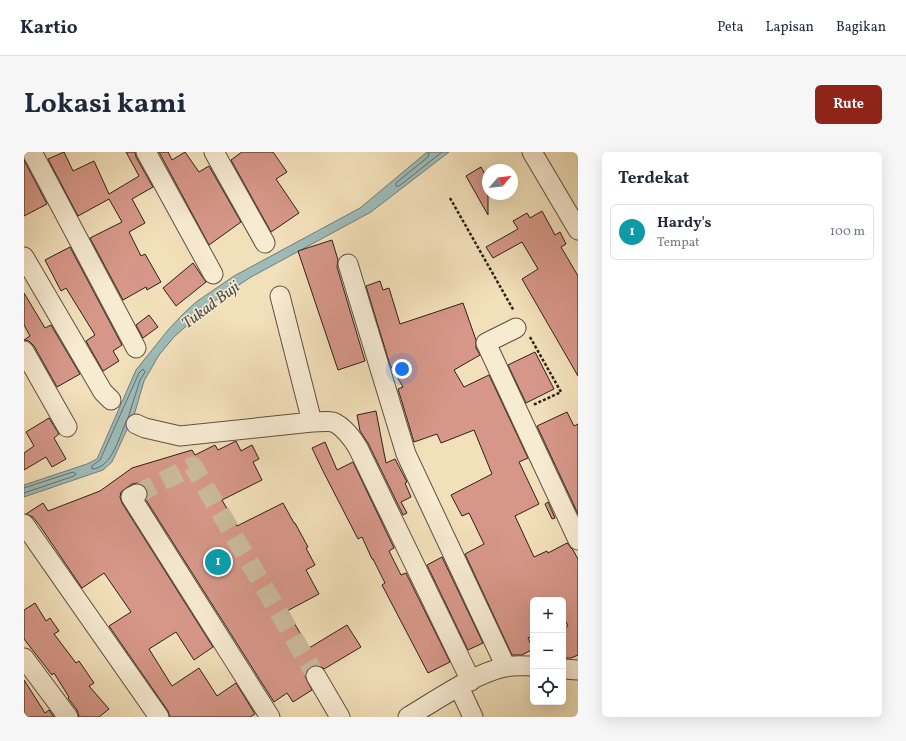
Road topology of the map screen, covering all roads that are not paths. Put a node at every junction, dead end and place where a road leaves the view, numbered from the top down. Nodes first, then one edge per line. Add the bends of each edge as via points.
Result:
1 (32, 152) edge
2 (146, 152) edge
3 (214, 152) edge
4 (532, 152) edge
5 (578, 230) edge
6 (265, 243) dead end
7 (24, 257) edge
8 (348, 264) dead end
9 (213, 274) dead end
10 (280, 296) dead end
11 (516, 328) dead end
12 (136, 348) dead end
13 (24, 351) edge
14 (107, 396) dead end
15 (312, 422) junction
16 (136, 424) dead end
17 (67, 427) dead end
18 (137, 494) dead end
19 (24, 524) edge
20 (578, 540) edge
21 (24, 658) edge
22 (530, 666) edge
23 (506, 667) junction
24 (566, 669) edge
25 (578, 670) edge
26 (316, 676) tunnel mouth
27 (465, 684) junction
28 (68, 717) edge
29 (159, 717) edge
30 (270, 717) edge
31 (340, 717) edge
32 (408, 717) edge
33 (473, 717) edge

1 - 12 street
2 - 9 street
3 - 6 street
4 - 5 street
7 - 14 street
8 - 23 street via 406,454
10 - 15 street
11 - 20 street via 486,343
13 - 17 street
15 - 16 street via 180,436
15 - 27 street via 333,422 353,438
18 - 30 street via 131,497
19 - 29 street
21 - 28 street
22 - 23 street
23 - 27 street
24 - 25 street
26 - 31 street
27 - 32 street
27 - 33 street

